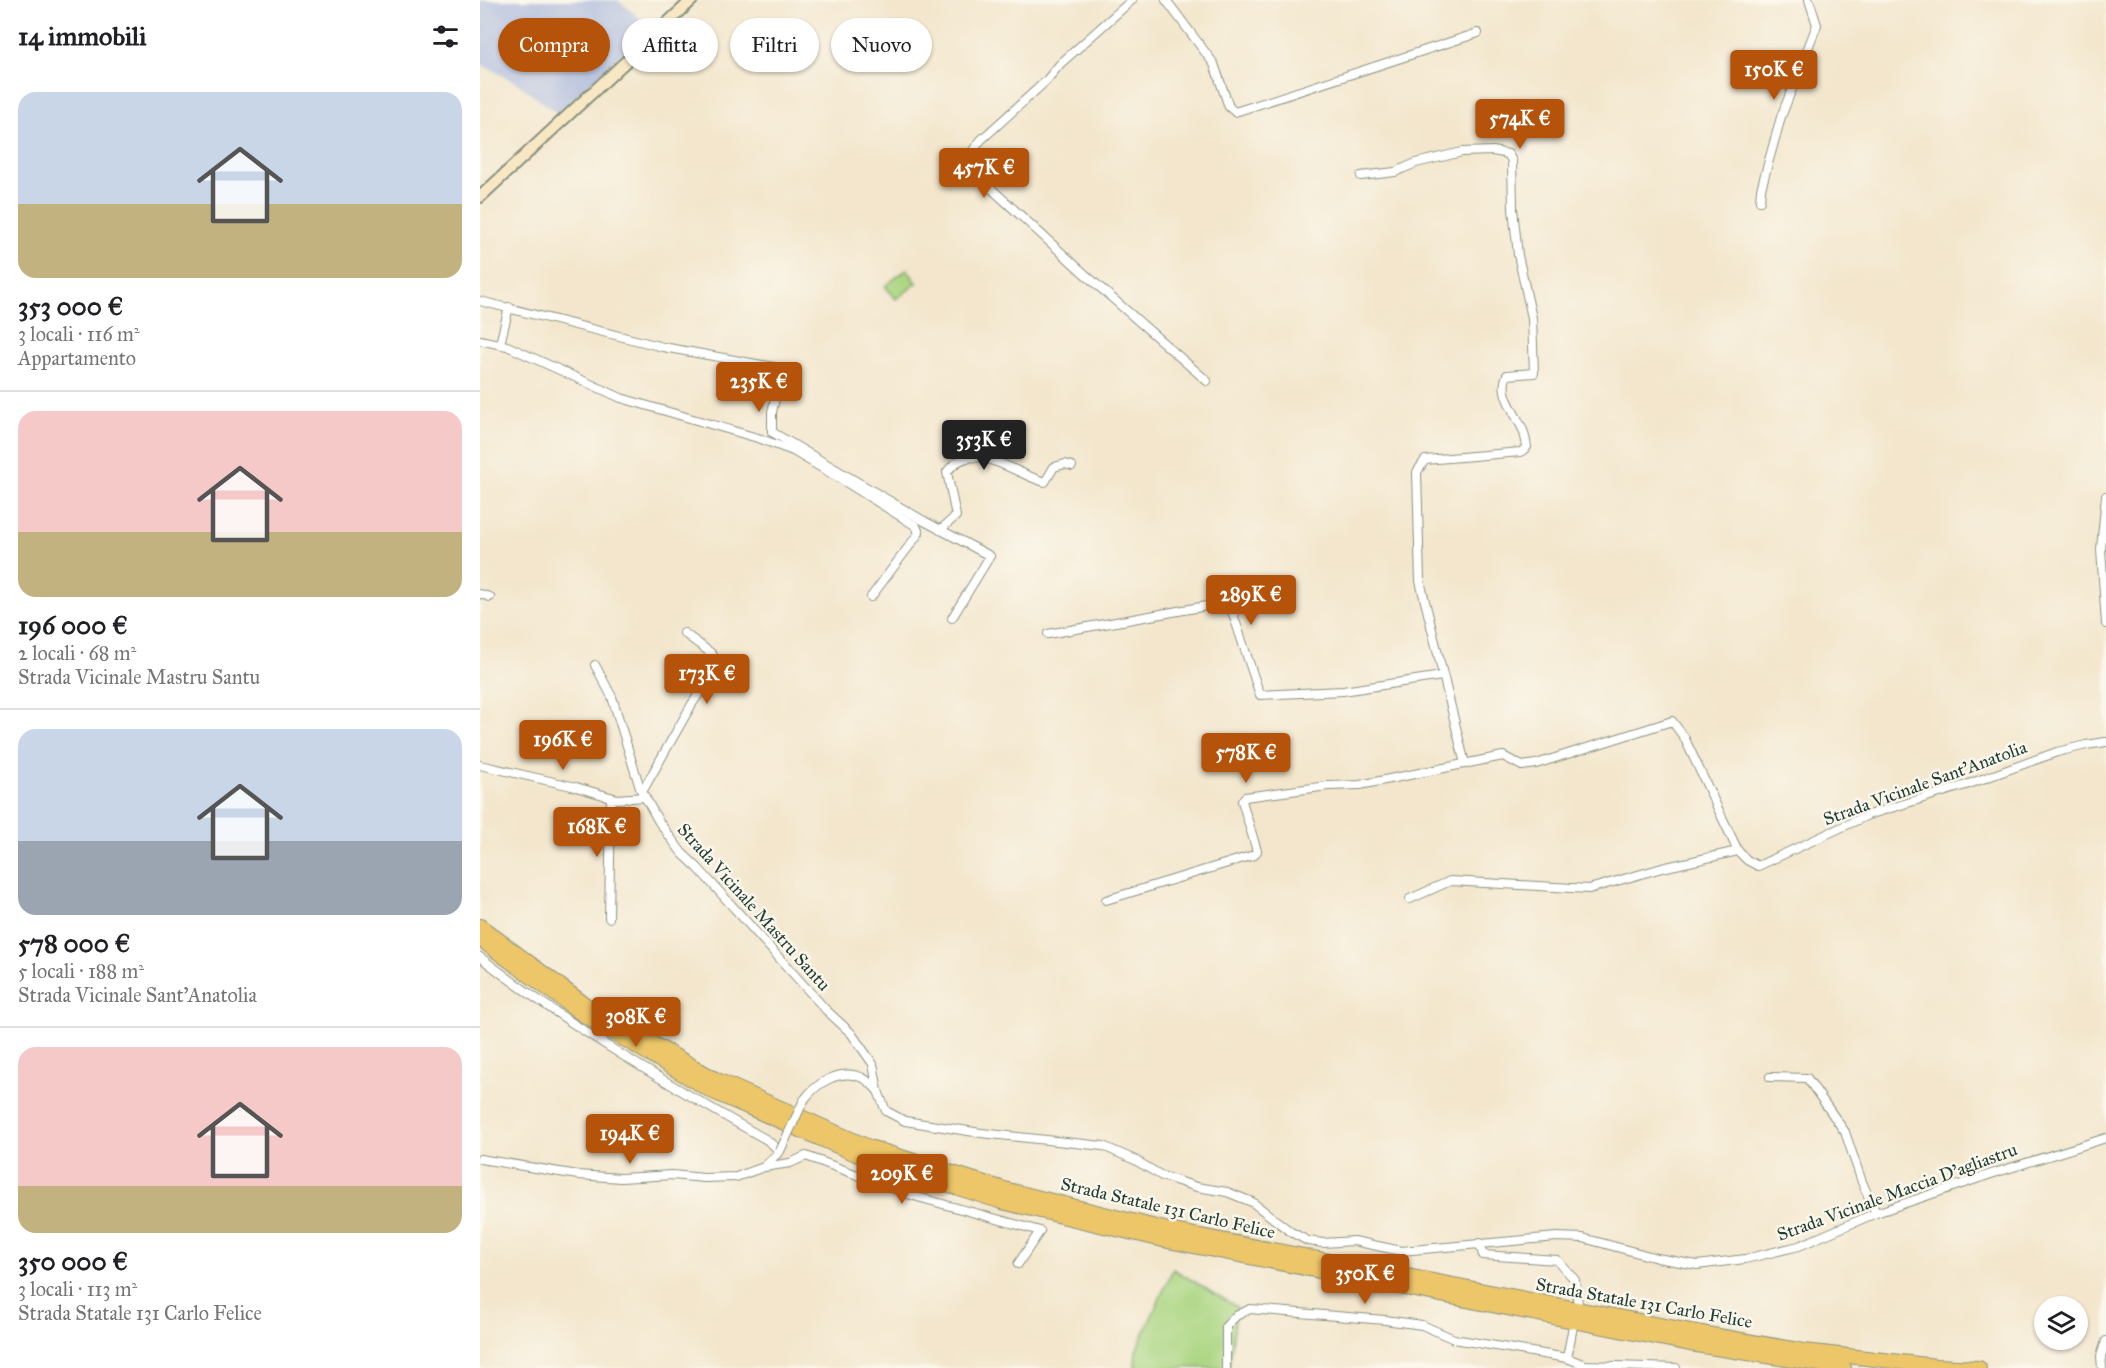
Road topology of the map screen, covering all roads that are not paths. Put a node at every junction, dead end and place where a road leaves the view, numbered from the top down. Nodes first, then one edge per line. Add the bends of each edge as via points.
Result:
1 (692, 0) edge
2 (1132, 0) edge
3 (1166, 0) edge
4 (1809, 0) edge
5 (1478, 33) dead end
6 (1360, 176) dead end
7 (480, 197) edge
8 (1760, 201) dead end
9 (480, 301) edge
10 (509, 307) junction
11 (480, 340) edge
12 (500, 344) junction
13 (1207, 381) dead end
14 (1072, 466) dead end
15 (2106, 496) edge
16 (940, 530) junction
17 (480, 594) edge
18 (490, 597) dead end
19 (871, 597) dead end
20 (952, 618) dead end
21 (2106, 624) edge
22 (684, 633) dead end
23 (1048, 634) dead end
24 (596, 666) dead end
25 (1442, 676) junction
26 (2106, 742) edge
27 (1464, 764) junction
28 (480, 765) edge
29 (643, 794) junction
30 (611, 798) junction
31 (1738, 851) junction
32 (1410, 899) dead end
33 (1107, 900) dead end
34 (609, 918) dead end
35 (480, 926) edge
36 (480, 939) edge
37 (480, 957) edge
38 (1770, 1077) dead end
39 (878, 1091) junction
40 (2106, 1138) edge
41 (780, 1151) junction
42 (480, 1159) edge
43 (764, 1167) junction
44 (1876, 1213) junction
45 (1479, 1243) junction
46 (1018, 1263) dead end
47 (1578, 1305) dead end
48 (1574, 1326) dead end
49 (2106, 1341) edge
50 (1567, 1358) junction
51 (1226, 1368) edge
52 (1676, 1368) edge
53 (1844, 1368) edge
54 (1978, 1368) edge
55 (2102, 1368) edge

1 - 7 street
2 - 13 street via 981,140 971,153 972,165 984,182 1072,263
3 - 5 street via 1214,64 1229,107 1235,112
4 - 8 street via 1816,25 1781,117
6 - 25 street via 1395,172 1462,152 1508,154 1512,161 1518,255 1532,318 1534,373 1507,375 1505,379 1506,397 1527,447 1521,452 1425,460 1417,472 1420,581
9 - 10 street
10 - 12 street
10 - 16 street via 663,347 774,368 779,382 772,432
11 - 12 street
12 - 19 street via 621,398 793,451 916,526 919,533
14 - 16 street via 1054,467 1045,482 987,458 975,456 954,462 947,472 956,516
15 - 21 street via 2101,549
16 - 20 street via 990,556
17 - 18 street
22 - 29 street via 719,664
23 - 25 street via 1229,602 1260,695 1343,691
24 - 29 street, Strada Vicinale Mastru Santu via 612,697
25 - 27 street
26 - 31 street, Strada Vicinale Sant'Anatolia via 2057,752 1868,815 1758,866
27 - 31 street via 1503,756 1522,766 1536,764 1672,722 1684,737
27 - 33 street via 1360,785 1245,797 1242,801 1257,851 1254,855
28 - 30 street
29 - 30 street
29 - 39 street, Strada Vicinale Mastru Santu via 682,853 851,1033 873,1064
30 - 34 street
31 - 32 street via 1589,889 1450,881
35 - 54 highway, Strada Statale 131 Carlo Felice via 586,1005 715,1079 869,1147 1004,1189 1164,1229 1691,1331 1804,1351
36 - 53 highway, Strada Statale 131 Carlo Felice via 582,1014 711,1091 867,1159 1002,1202 1163,1240 1690,1344
37 - 41 street via 568,1020
38 - 44 street via 1807,1078 1845,1132
39 - 41 street, bridge via 864,1078 844,1075 825,1080 804,1100
39 - 45 street, Strada Vicinale Maccia D'agliastru via 886,1111 905,1121 1103,1146 1162,1176 1252,1202 1308,1241 1354,1241 1401,1251
40 - 44 street, Strada Vicinale Maccia D'agliastru
41 - 43 street
42 - 43 street via 621,1178 736,1177
43 - 46 street via 806,1156 914,1196 1040,1231
44 - 45 street, Strada Vicinale Maccia D'agliastru via 1799,1246 1697,1265 1583,1238
45 - 47 street via 1483,1255 1557,1260 1575,1280
48 - 50 street
49 - 55 street
50 - 51 street via 1454,1339 1422,1325 1250,1309 1226,1326
50 - 52 street via 1585,1365

